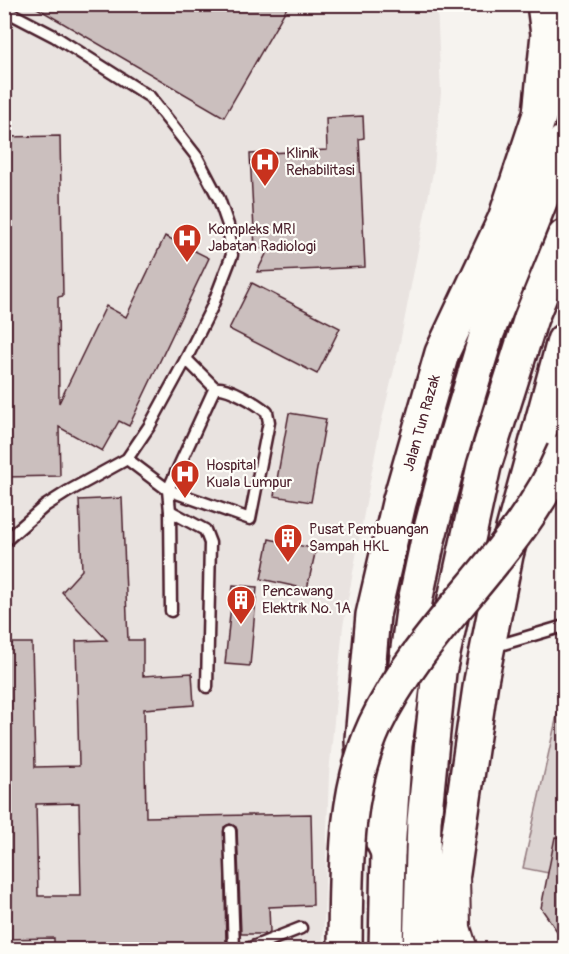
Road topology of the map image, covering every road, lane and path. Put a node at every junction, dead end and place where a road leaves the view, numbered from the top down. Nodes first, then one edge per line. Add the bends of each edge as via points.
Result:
1 (544, 4) edge
2 (4, 10) edge
3 (564, 80) edge
4 (540, 114) junction
5 (564, 142) edge
6 (564, 237) edge
7 (564, 341) edge
8 (186, 359) junction
9 (564, 382) edge
10 (215, 388) junction
11 (543, 419) junction
12 (564, 451) edge
13 (127, 459) junction
14 (168, 490) junction
15 (170, 511) junction
16 (4, 543) edge
17 (171, 611) dead end
18 (564, 626) edge
19 (487, 649) junction
20 (207, 687) dead end
21 (230, 831) dead end
22 (388, 852) junction
23 (453, 873) junction
24 (301, 928) dead end
25 (421, 946) edge
26 (234, 950) edge
27 (245, 950) edge
28 (345, 950) edge
29 (386, 950) edge
30 (460, 950) edge

1 - 4 main road, Jalan Tun Razak via 548,34
2 - 8 lane via 54,36 150,98 197,157 219,199 232,255
3 - 4 main road
4 - 22 main road, Jalan Tun Razak via 505,219 442,353 399,503 374,615 362,739 365,804
5 - 22 main road, Jalan Tun Razak via 487,333 428,540 413,610 395,745
6 - 25 main road via 531,318 484,466 439,672 424,821
7 - 11 main road
8 - 10 lane
8 - 13 lane
9 - 11 main road
10 - 14 lane
10 - 14 lane via 222,387 267,412 269,422 250,519
11 - 19 main road
12 - 28 main road, bridge via 533,509 402,677 375,726 357,778 349,828
13 - 14 lane
13 - 16 lane via 45,506
14 - 15 lane
15 - 17 lane
15 - 20 lane via 205,530 210,543
18 - 19 lane
19 - 23 main road
21 - 26 lane
22 - 29 main road, Jalan Tun Razak
23 - 25 main road
23 - 30 street via 454,928
24 - 27 lane

